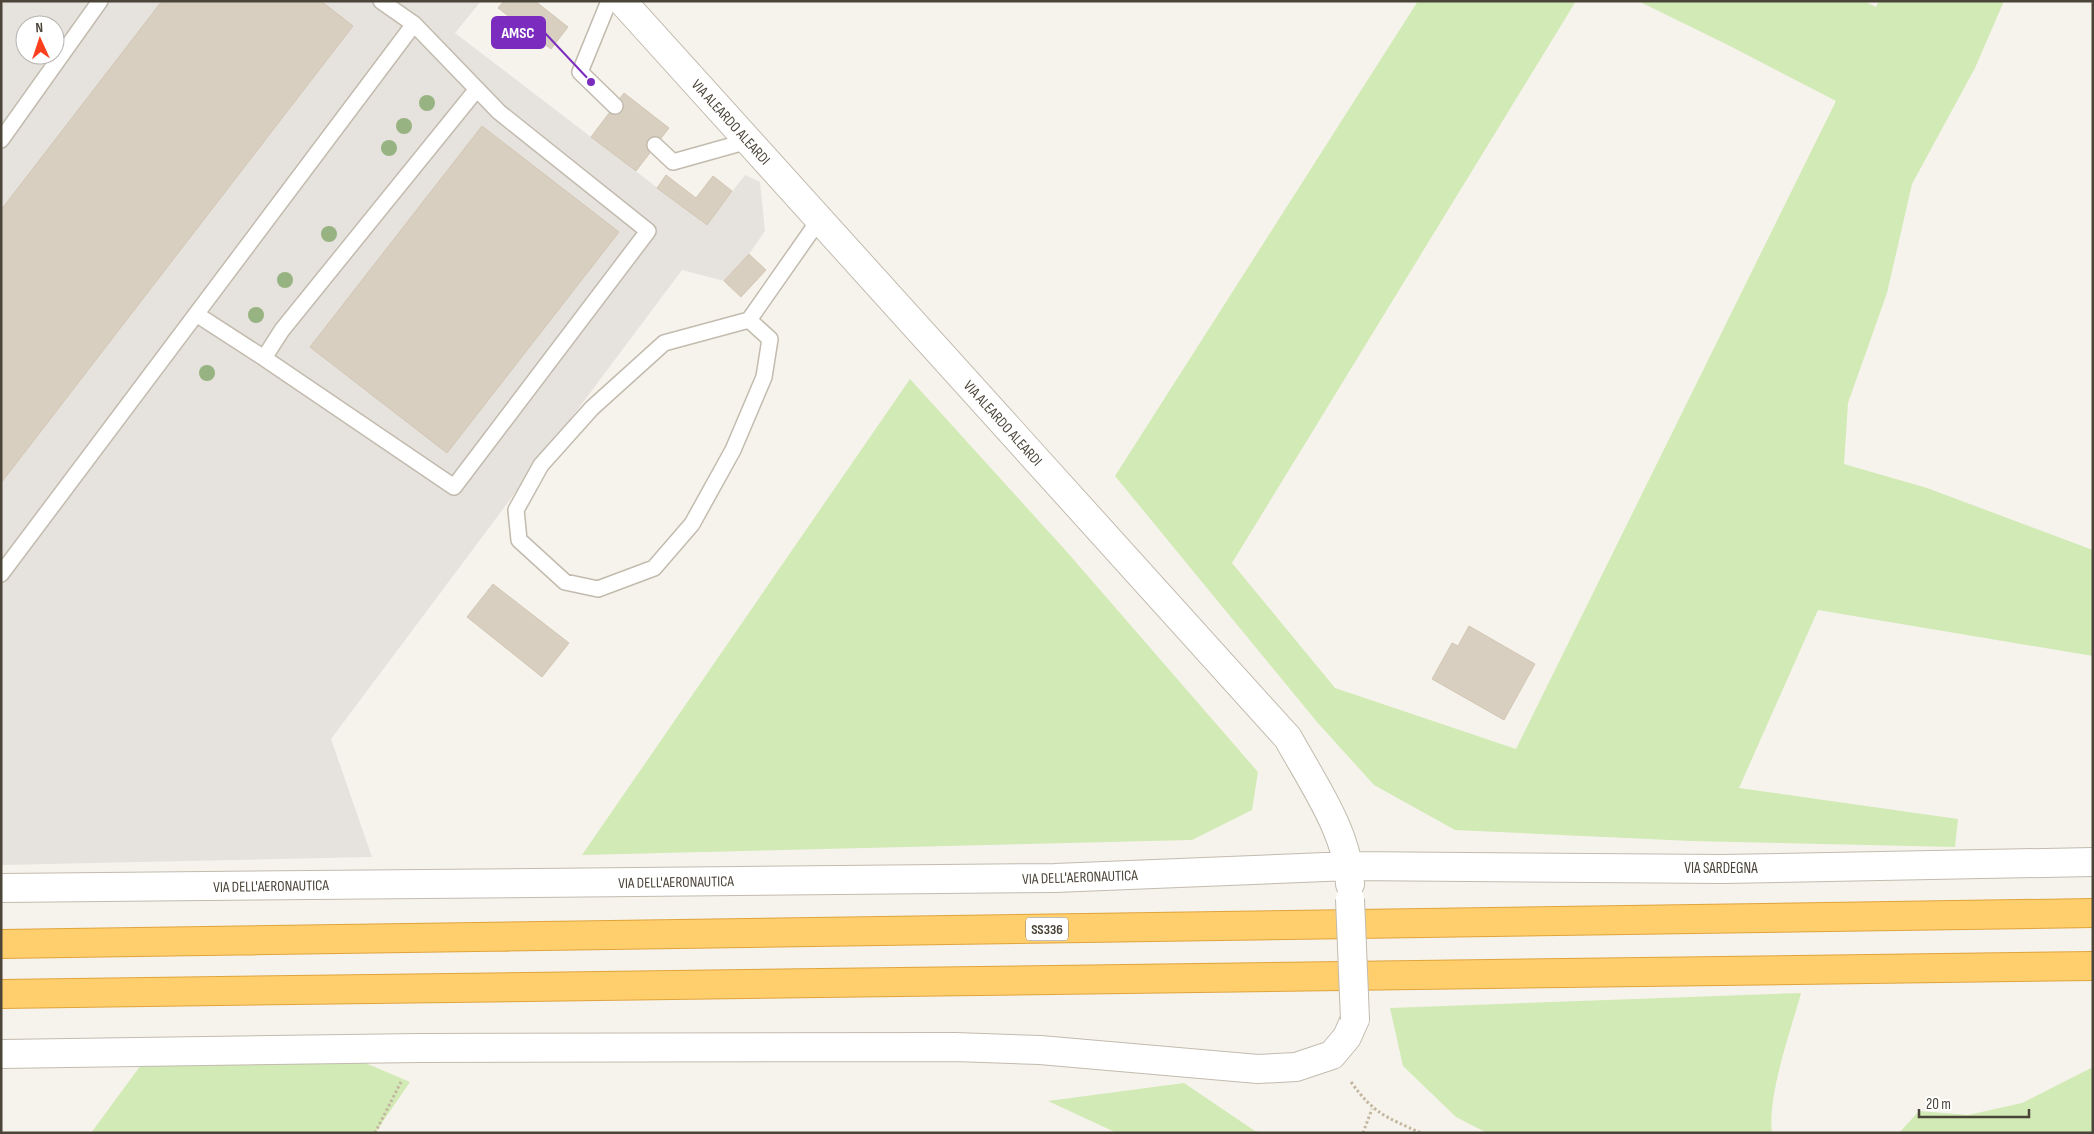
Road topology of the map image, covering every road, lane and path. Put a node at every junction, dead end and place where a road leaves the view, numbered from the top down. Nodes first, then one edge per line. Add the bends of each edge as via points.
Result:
1 (100, 1) edge
2 (380, 1) edge
3 (609, 1) edge
4 (622, 1) edge
5 (414, 24) junction
6 (476, 89) junction
7 (615, 106) dead end
8 (1, 140) edge
9 (748, 141) junction
10 (656, 145) dead end
11 (820, 220) junction
12 (196, 314) junction
13 (749, 320) junction
14 (264, 358) junction
15 (1, 574) edge
16 (2093, 862) edge
17 (1350, 866) junction
18 (1, 888) edge
19 (2093, 913) edge
20 (1, 944) edge
21 (2093, 966) edge
22 (1, 994) edge
23 (419, 1048) junction
24 (1, 1054) edge
25 (376, 1133) edge
26 (1363, 1133) edge
27 (1420, 1133) edge

1 - 8 lane
2 - 5 lane
3 - 7 lane via 580,72
4 - 9 street, VIA ALEARDO ALEARDI
5 - 6 lane
5 - 12 lane
6 - 14 lane via 282,330
6 - 14 lane via 499,112 648,231 454,487
9 - 10 lane via 673,162
9 - 11 street, VIA ALEARDO ALEARDI
11 - 13 lane
11 - 17 street, VIA ALEARDO ALEARDI via 1288,738 1331,815
12 - 14 lane
12 - 15 lane
13 - 13 lane via 664,343 592,408 541,465 516,510 519,540 565,582 598,589 654,568 692,524 733,450 764,377 770,339
16 - 17 street, VIA SARDEGNA via 1722,869
17 - 18 street, VIA DELL'AERONAUTICA via 1055,878
17 - 23 street, bridge via 1355,1019 1346,1038 1332,1055 1296,1067 1258,1069 1040,1050 955,1047
19 - 20 highway, SS336
21 - 22 highway
23 - 24 street
23 - 25 path
26 - 27 path via 1372,1109

